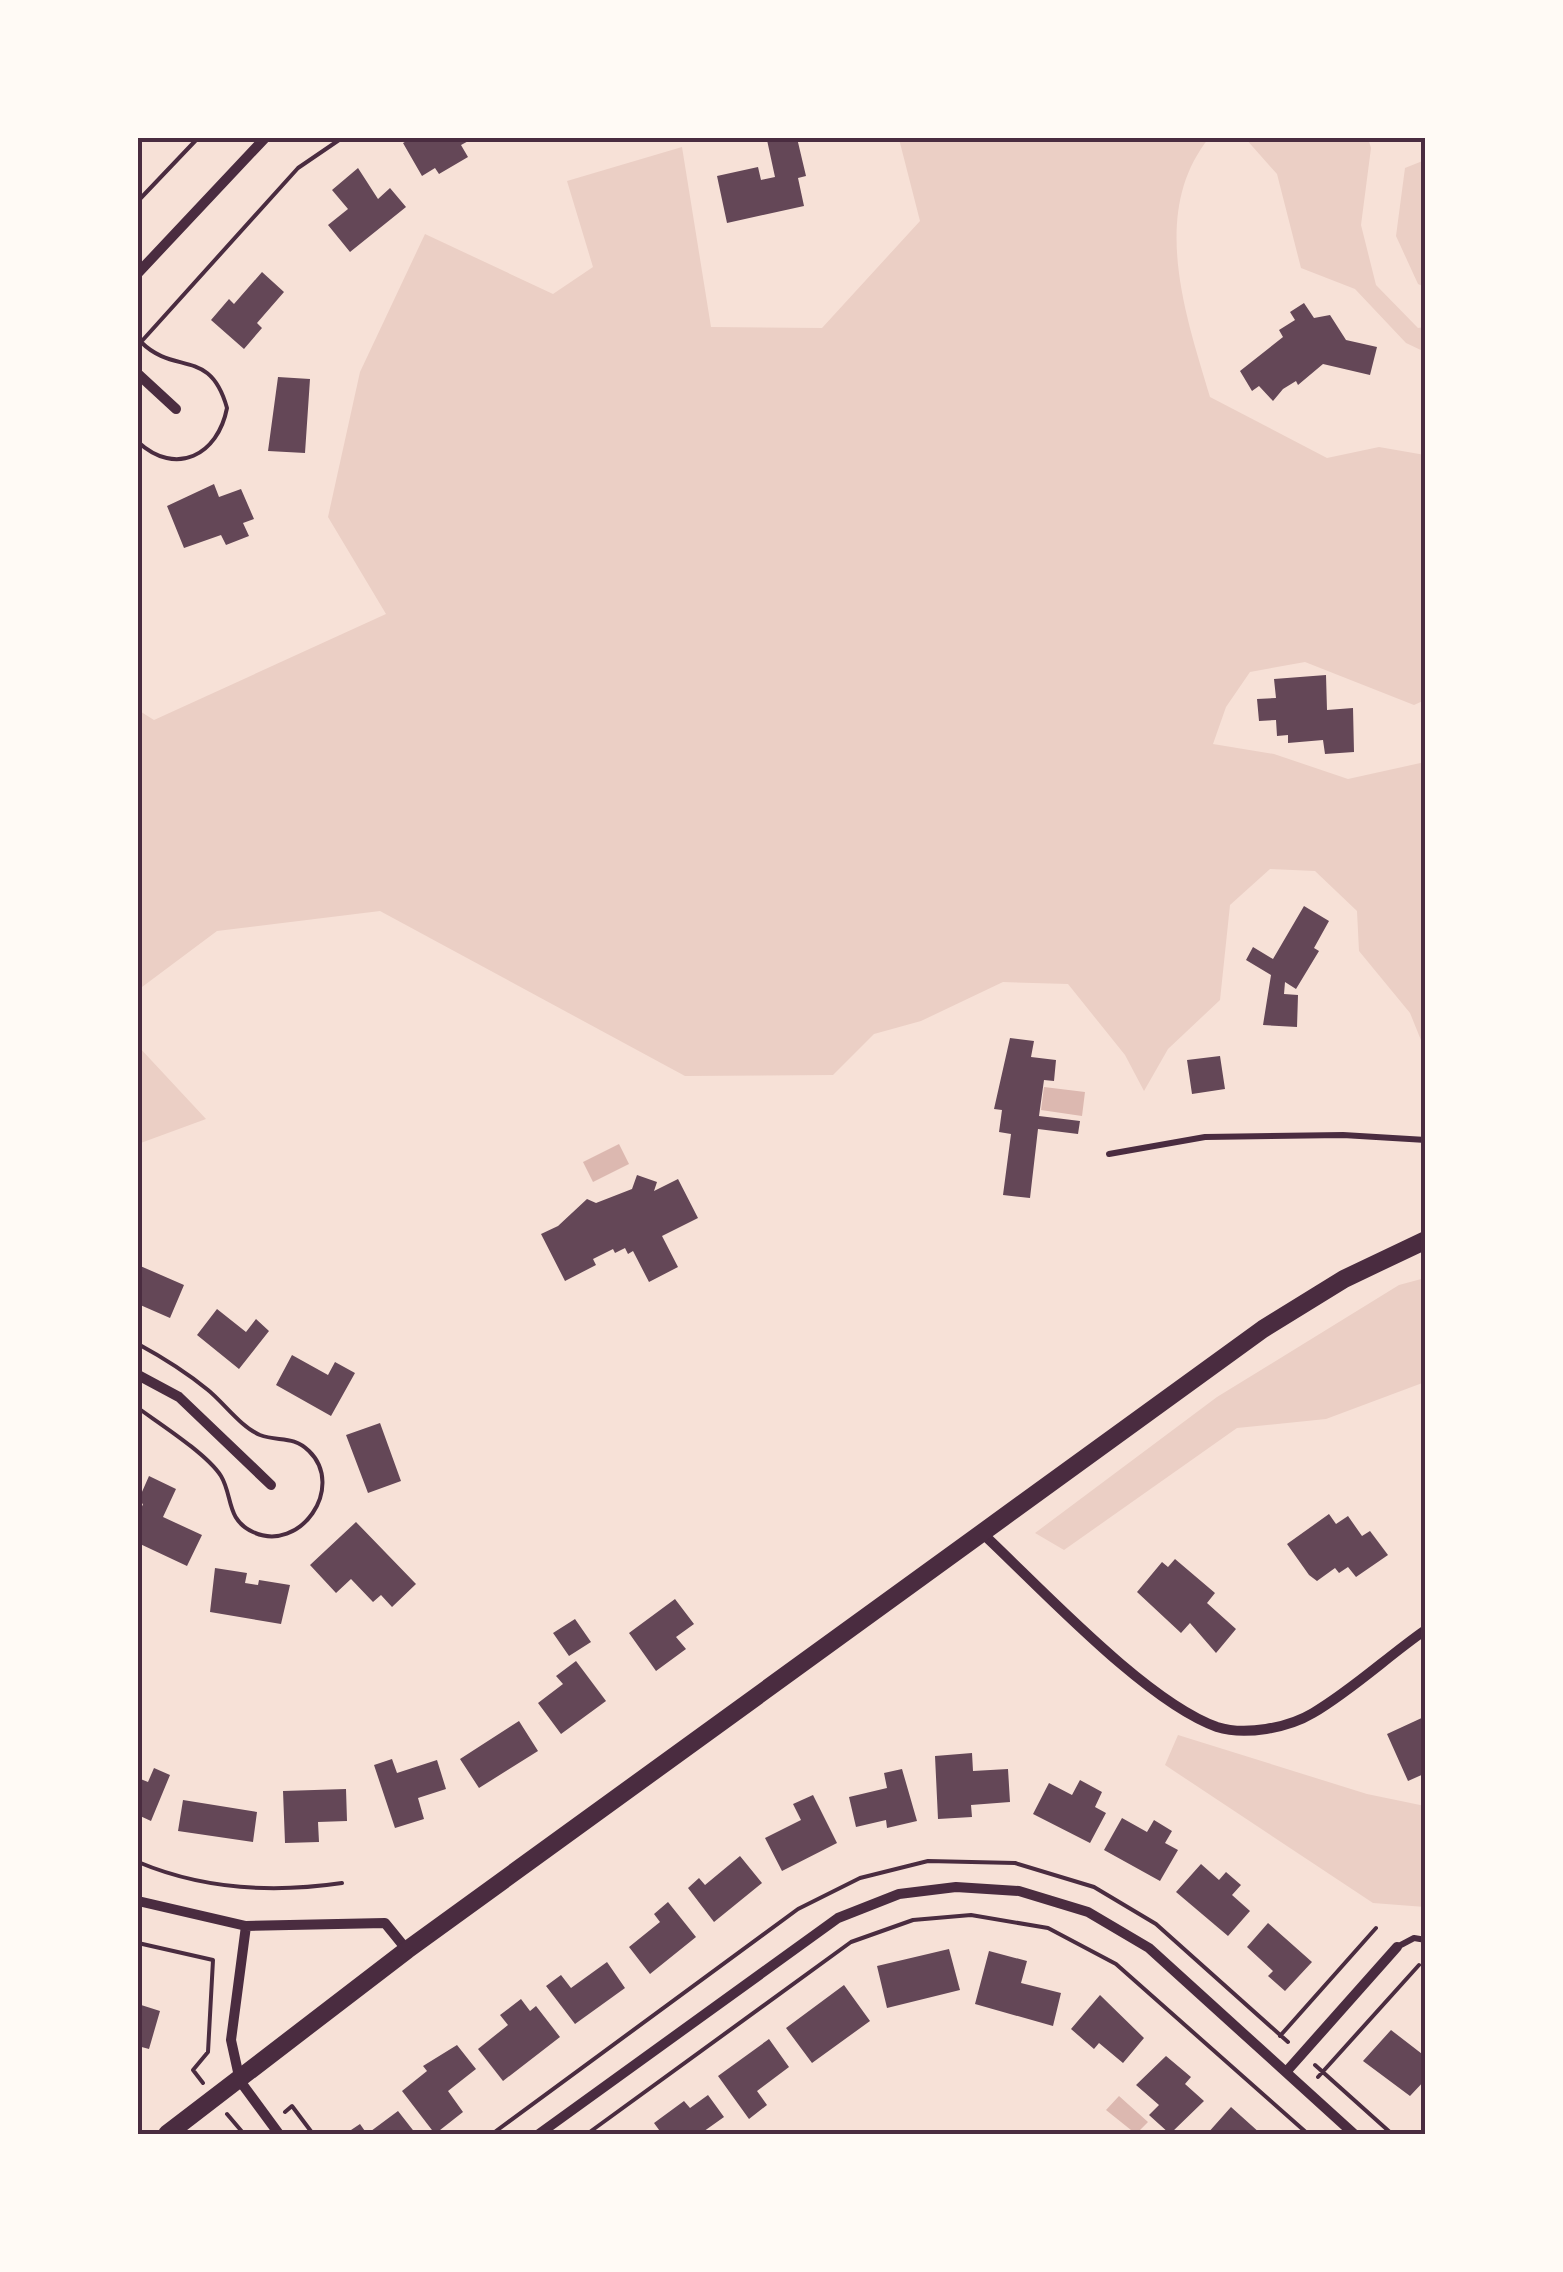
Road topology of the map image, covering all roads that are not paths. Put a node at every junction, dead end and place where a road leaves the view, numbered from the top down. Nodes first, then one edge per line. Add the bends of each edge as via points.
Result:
1 (264, 138) edge
2 (138, 274) edge
3 (138, 374) edge
4 (176, 409) dead end
5 (1426, 1140) edge
6 (1108, 1154) dead end
7 (1426, 1240) edge
8 (138, 1376) edge
9 (271, 1485) dead end
10 (981, 1532) junction
11 (1424, 1631) edge
12 (138, 1901) edge
13 (246, 1926) junction
14 (1426, 1940) edge
15 (1397, 1947) joint
16 (407, 1950) junction
17 (1286, 2072) junction
18 (240, 2080) junction
19 (167, 2134) edge
20 (279, 2134) edge
21 (539, 2134) edge
22 (1354, 2134) edge

1 - 2 street
3 - 4 street
5 - 6 lane via 1205,1137
7 - 10 main road via 1262,1329
8 - 9 street via 179,1397
10 - 11 street via 1142,1680 1221,1728 1269,1729 1312,1715
10 - 16 main road
12 - 13 street
13 - 16 street via 384,1924
13 - 18 street via 231,2040
14 - 15 lane
15 - 17 street
16 - 18 main road
17 - 21 street via 1149,1948 1088,1912 1018,1891 956,1887 899,1894 838,1918
17 - 22 street
18 - 19 main road
18 - 20 street

